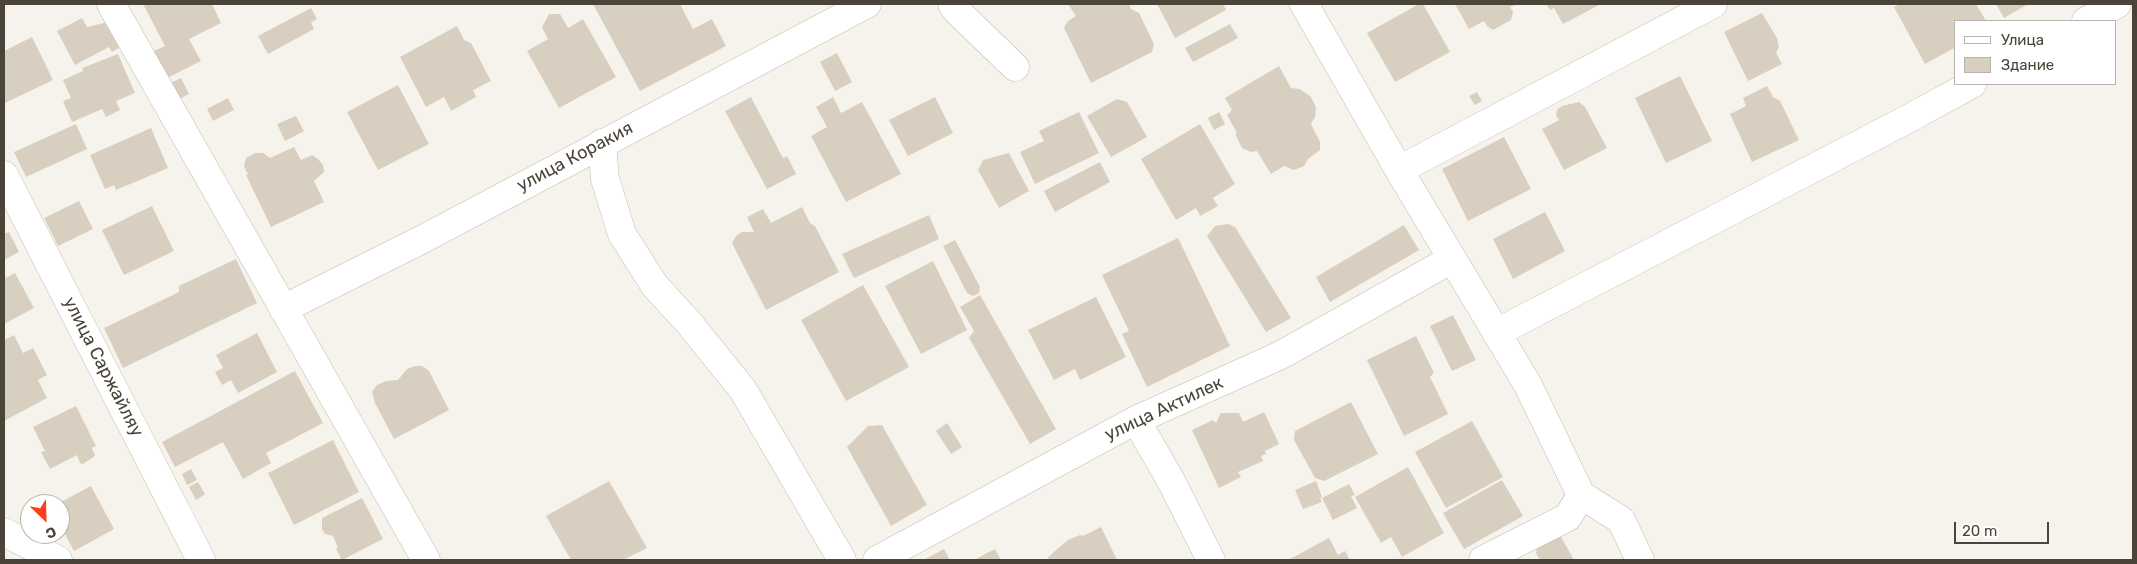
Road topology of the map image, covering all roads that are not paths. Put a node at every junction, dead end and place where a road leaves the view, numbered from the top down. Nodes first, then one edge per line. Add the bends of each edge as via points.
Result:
1 (111, 4) edge
2 (867, 4) edge
3 (952, 4) edge
4 (1304, 4) edge
5 (1713, 4) edge
6 (2117, 4) edge
7 (2088, 20) edge
8 (1015, 67) dead end
9 (1970, 85) edge
10 (602, 143) junction
11 (1399, 170) junction
12 (4, 175) edge
13 (1452, 259) junction
14 (283, 310) junction
15 (1496, 333) junction
16 (1136, 420) junction
17 (1581, 495) junction
18 (4, 532) edge
19 (58, 560) edge
20 (201, 560) edge
21 (426, 560) edge
22 (842, 560) edge
23 (877, 560) edge
24 (1211, 560) edge
25 (1483, 560) edge
26 (1640, 560) edge

1 - 14 street
2 - 10 street, улица Коракия
3 - 8 street
4 - 11 street
5 - 11 street
6 - 7 street
9 - 15 street
10 - 14 street, улица Коракия
10 - 22 street via 605,179 622,234 655,286 743,390
11 - 13 street
12 - 20 street, улица Саржайляу
13 - 15 street
13 - 16 street, улица Актилек via 1281,355
14 - 21 street
15 - 17 street via 1528,385
16 - 23 street, улица Актилек
16 - 24 street
17 - 25 street via 1568,517
17 - 26 street via 1621,520
18 - 19 street

